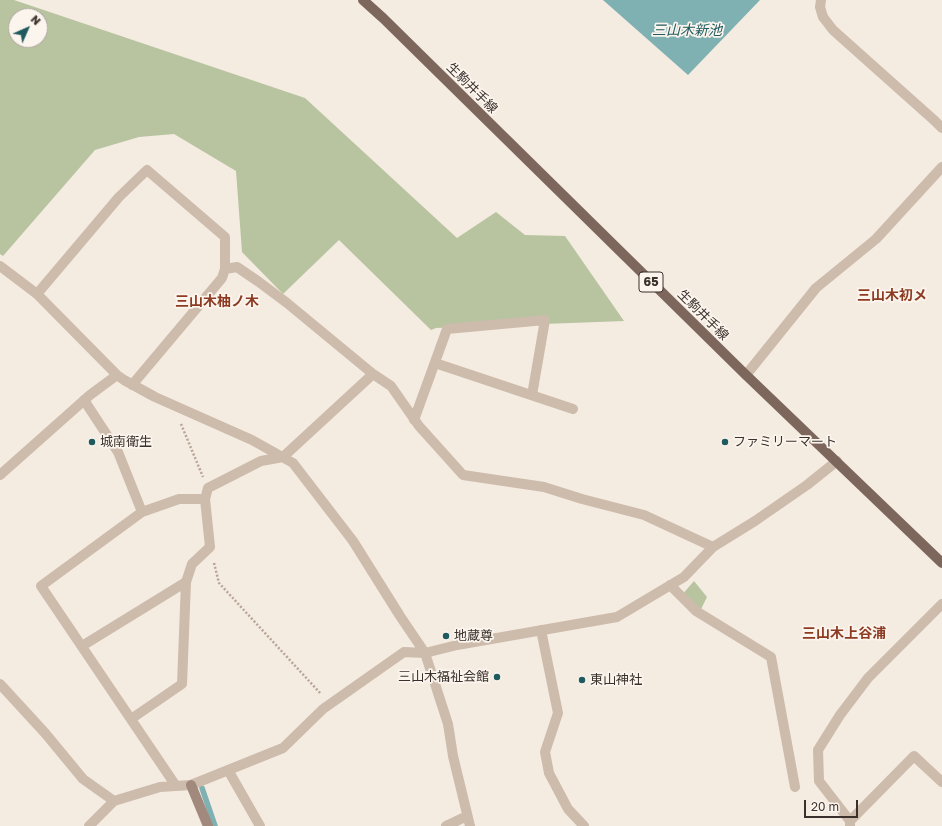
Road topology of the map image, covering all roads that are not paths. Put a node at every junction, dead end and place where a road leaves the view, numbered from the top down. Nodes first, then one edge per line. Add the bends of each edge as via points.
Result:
1 (363, 0) edge
2 (821, 0) edge
3 (942, 128) edge
4 (942, 167) edge
5 (0, 266) edge
6 (225, 269) junction
7 (37, 294) junction
8 (435, 363) junction
9 (373, 374) junction
10 (117, 375) junction
11 (746, 375) junction
12 (132, 385) junction
13 (532, 395) junction
14 (84, 400) junction
15 (573, 410) dead end
16 (414, 420) junction
17 (283, 456) junction
18 (837, 461) junction
19 (0, 474) edge
20 (205, 499) junction
21 (142, 512) junction
22 (713, 547) junction
23 (942, 563) edge
24 (186, 582) junction
25 (670, 585) junction
26 (942, 604) edge
27 (541, 630) junction
28 (82, 646) junction
29 (425, 653) junction
30 (0, 684) edge
31 (131, 719) junction
32 (228, 770) junction
33 (942, 782) edge
34 (191, 785) junction
35 (176, 786) junction
36 (795, 787) dead end
37 (114, 801) junction
38 (467, 816) junction
39 (850, 823) edge
40 (89, 826) edge
41 (208, 826) edge
42 (260, 826) edge
43 (446, 826) edge
44 (470, 826) edge
45 (584, 826) edge

1 - 11 main road, 生駒井手線 / 65
2 - 3 street via 823,17 833,30
4 - 11 street via 876,239 816,288
5 - 7 street
6 - 7 street via 225,237 147,170 119,197
6 - 9 street via 237,267 287,303
6 - 12 street via 222,278
7 - 10 street
8 - 13 street
8 - 13 street via 447,329 545,320
8 - 16 street
9 - 16 street via 391,386
9 - 17 street
10 - 12 street
10 - 14 street
11 - 18 main road, 生駒井手線 / 65
12 - 17 street
13 - 15 street
14 - 19 street
14 - 21 street via 118,452
16 - 22 street via 463,475 544,487 644,515
17 - 20 street via 261,461 208,488
17 - 29 street via 293,463 354,541
18 - 22 street via 807,485
18 - 23 main road, 生駒井手線 / 65
20 - 21 street via 179,499
20 - 24 street via 210,547 192,564
21 - 28 street via 42,586
22 - 25 street via 684,576
24 - 28 street
24 - 31 street via 182,684
25 - 27 street via 617,617
25 - 36 street via 696,611 771,657
26 - 39 street via 868,678 818,750 819,781
27 - 29 street
27 - 45 street via 558,713 545,752 549,773 568,809
28 - 31 street
29 - 32 street via 404,652 330,705 283,748
29 - 38 street via 448,724 452,756
30 - 37 street via 83,779
31 - 35 street
32 - 34 street
32 - 42 street
33 - 39 street via 914,756
34 - 35 street
34 - 41 street
35 - 37 street via 160,787
37 - 40 street
38 - 43 street
38 - 44 street

